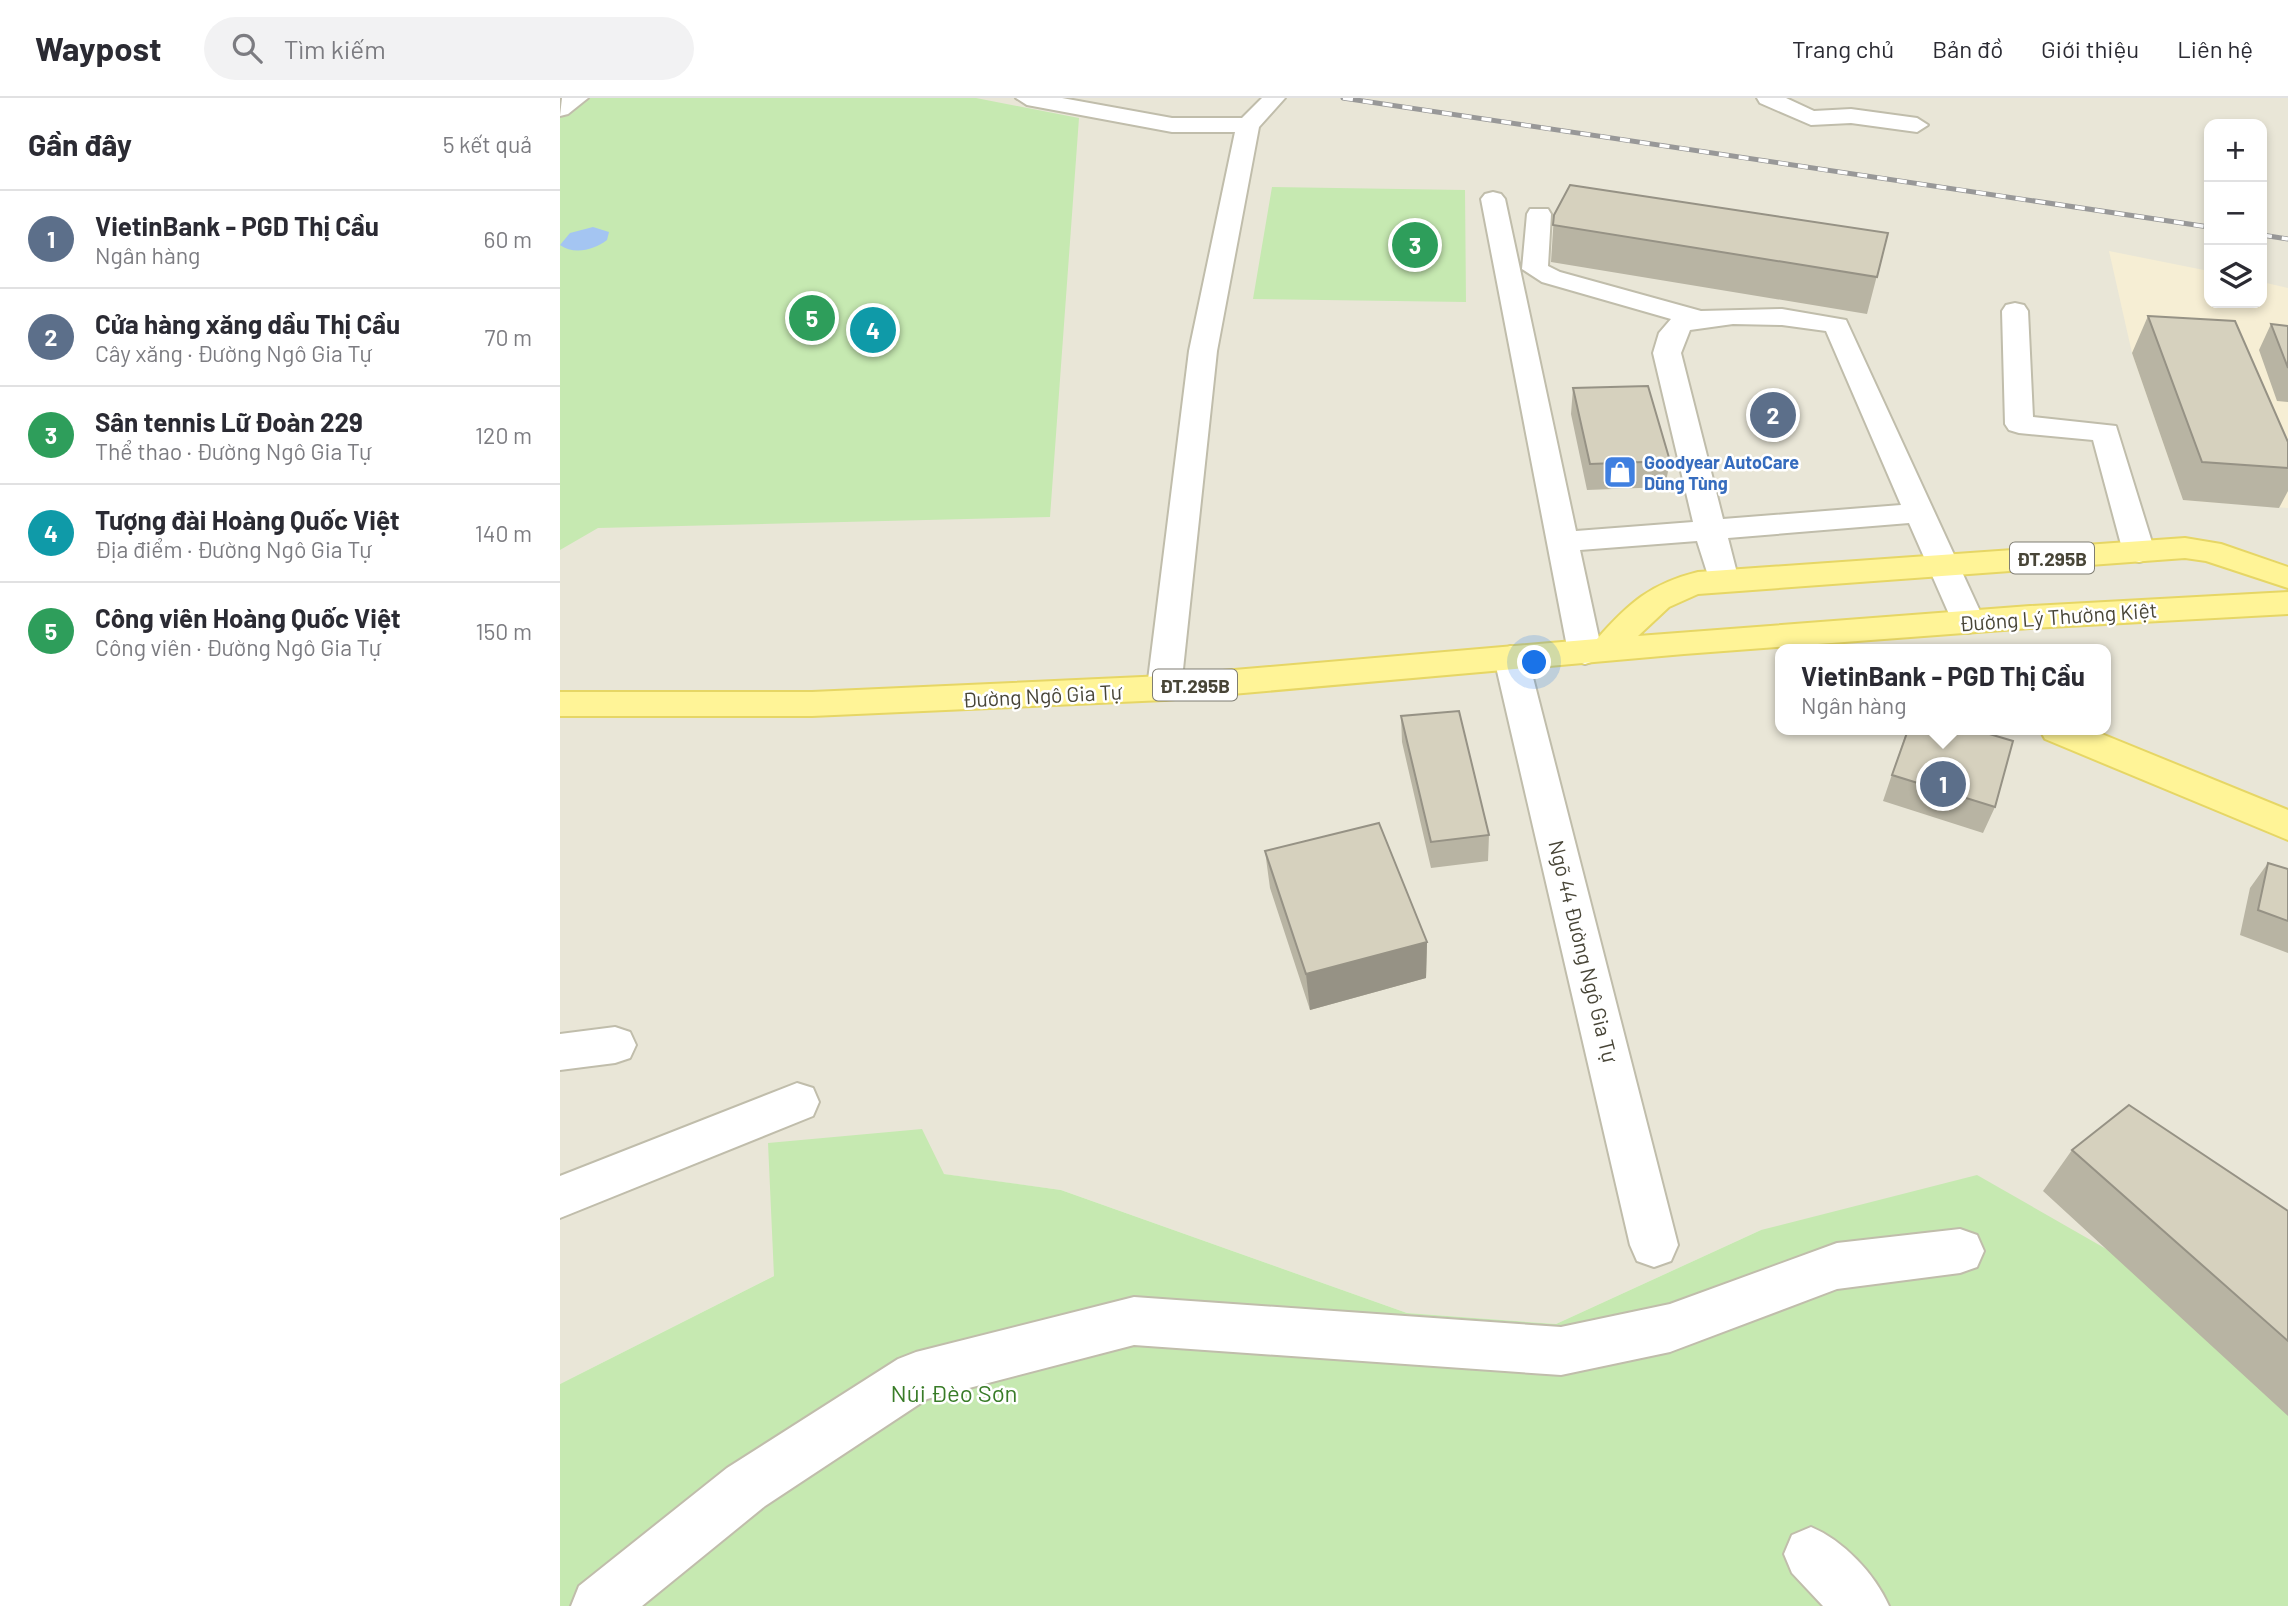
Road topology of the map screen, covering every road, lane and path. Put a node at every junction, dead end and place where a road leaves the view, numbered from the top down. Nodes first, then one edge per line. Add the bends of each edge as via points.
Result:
1 (577, 98) edge
2 (1027, 98) edge
3 (1274, 98) edge
4 (1768, 98) edge
5 (560, 109) edge
6 (1250, 121) junction
7 (1917, 125) dead end
8 (1493, 199) dead end
9 (1539, 214) dead end
10 (2015, 311) dead end
11 (1697, 318) junction
12 (1919, 513) junction
13 (1710, 530) junction
14 (1562, 542) junction
15 (2139, 552) junction
16 (1942, 565) junction
17 (2288, 578) edge
18 (1723, 581) junction
19 (2288, 603) edge
20 (1968, 622) junction
21 (1828, 634) junction
22 (1852, 644) edge
23 (1595, 651) junction
24 (1511, 658) junction
25 (1164, 688) junction
26 (560, 704) edge
27 (2069, 735) edge
28 (2288, 826) edge
29 (615, 1045) dead end
30 (560, 1052) edge
31 (797, 1102) dead end
32 (560, 1198) edge
33 (1654, 1245) dead end
34 (1961, 1251) dead end
35 (1811, 1554) dead end
36 (598, 1606) edge
37 (1861, 1606) edge

1 - 5 street
2 - 6 street via 1172,125
3 - 6 street
4 - 7 street via 1811,118 1852,116
6 - 25 street via 1203,351
8 - 14 street
9 - 11 street via 1535,269
10 - 15 street via 2019,424 2106,432
11 - 12 street via 1800,317 1837,326
11 - 13 street via 1672,333 1667,353
12 - 13 street
12 - 16 street
13 - 14 street
13 - 18 street
14 - 23 street
15 - 16 main road, ĐT.295B
15 - 17 main road, ĐT.295B via 2210,551
16 - 18 main road, ĐT.295B
16 - 20 street
18 - 23 main road, ĐT.295B via 1677,586 1661,594
19 - 20 main road, Đường Lý Thường Kiệt / ĐT.295B
20 - 21 main road, Đường Lý Thường Kiệt / ĐT.295B
21 - 22 main road
21 - 23 main road, Đường Ngô Gia Tự / ĐT.295B
23 - 24 main road, Đường Ngô Gia Tự / ĐT.295B
24 - 25 main road, Đường Ngô Gia Tự / ĐT.295B
24 - 33 street, Ngõ 44 Đường Ngô Gia Tự
25 - 26 main road, Đường Ngô Gia Tự / ĐT.295B via 812,704
27 - 28 main road
29 - 30 street
31 - 32 street
34 - 36 street via 1837,1266 1670,1328 1561,1351 1134,1321 916,1377 746,1487
35 - 37 street

